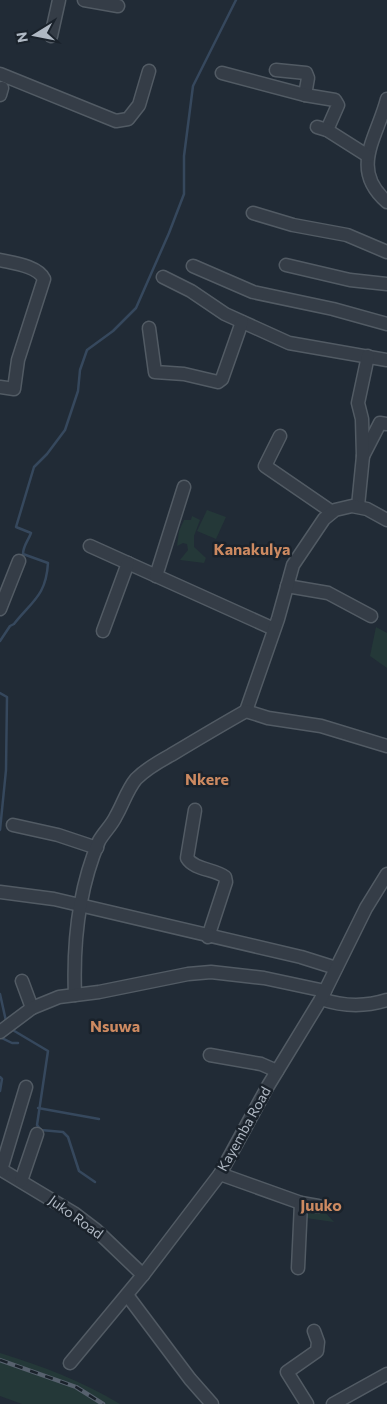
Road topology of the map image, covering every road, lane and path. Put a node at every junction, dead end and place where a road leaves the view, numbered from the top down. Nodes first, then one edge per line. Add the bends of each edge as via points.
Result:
1 (59, 0) edge
2 (84, 0) edge
3 (118, 6) dead end
4 (51, 36) dead end
5 (276, 70) dead end
6 (149, 71) dead end
7 (222, 73) dead end
8 (0, 74) edge
9 (305, 96) junction
10 (387, 99) edge
11 (385, 118) edge
12 (368, 156) junction
13 (387, 202) edge
14 (253, 213) dead end
15 (387, 252) edge
16 (0, 260) edge
17 (286, 265) dead end
18 (193, 266) dead end
19 (163, 277) dead end
20 (387, 284) edge
21 (242, 322) junction
22 (387, 324) edge
23 (149, 328) dead end
24 (368, 356) junction
25 (387, 360) edge
26 (0, 387) edge
27 (387, 424) edge
28 (280, 436) dead end
29 (363, 456) junction
30 (184, 487) dead end
31 (358, 506) junction
32 (332, 512) junction
33 (387, 520) edge
34 (90, 546) dead end
35 (19, 561) dead end
36 (128, 563) junction
37 (156, 576) junction
38 (287, 586) junction
39 (0, 609) edge
40 (371, 616) dead end
41 (274, 629) junction
42 (103, 631) dead end
43 (246, 712) junction
44 (387, 746) edge
45 (194, 810) dead end
46 (13, 825) dead end
47 (97, 848) junction
48 (387, 874) edge
49 (0, 892) edge
50 (82, 906) junction
51 (208, 937) junction
52 (336, 968) junction
53 (22, 982) dead end
54 (75, 995) junction
55 (323, 995) junction
56 (384, 1003) edge
57 (32, 1008) junction
58 (0, 1032) edge
59 (210, 1055) dead end
60 (277, 1071) junction
61 (26, 1087) dead end
62 (37, 1134) dead end
63 (0, 1169) edge
64 (220, 1174) junction
65 (21, 1181) junction
66 (300, 1203) junction
67 (318, 1206) dead end
68 (298, 1268) dead end
69 (143, 1275) junction
70 (127, 1295) junction
71 (314, 1331) dead end
72 (70, 1363) dead end
73 (387, 1374) edge
74 (212, 1404) edge
75 (308, 1404) edge
76 (333, 1404) edge

1 - 4 street
2 - 3 street
5 - 9 street via 306,73
6 - 8 street via 139,105 128,119 116,122
7 - 9 street
9 - 12 street via 338,102 322,128
10 - 11 street
11 - 12 street
12 - 13 street via 368,179 373,189
14 - 15 street via 293,226 347,235
16 - 26 street via 24,266 42,274 44,279 18,360 14,390
17 - 20 street via 350,280
18 - 22 street via 253,292
19 - 21 street
21 - 23 street via 222,379 218,382 184,374 155,372
21 - 24 street via 289,342
24 - 25 street
24 - 29 street via 358,403
27 - 29 street via 380,423
28 - 32 street via 265,466
29 - 31 street
30 - 37 street
31 - 32 street via 344,506
31 - 33 street
32 - 38 street via 297,556
34 - 36 street
35 - 39 street
36 - 37 street
36 - 42 street
37 - 41 street
38 - 40 street via 328,593
38 - 41 street
41 - 43 street
43 - 44 street via 321,726
43 - 47 street via 156,763 137,779
45 - 51 street via 187,858 190,863 220,873 226,882
46 - 47 street
47 - 50 street
48 - 52 street, Kayemba Road
49 - 50 street
50 - 51 street
50 - 54 street via 74,953
51 - 52 street
52 - 55 street, Kayemba Road
53 - 57 street
54 - 55 street via 211,972 264,978
54 - 57 street via 59,997
55 - 56 street via 340,1004
55 - 60 street, Kayemba Road
57 - 58 street
59 - 60 street via 254,1062
60 - 64 street, Kayemba Road
61 - 63 street
62 - 65 street
63 - 65 street, Juko Road
64 - 66 street
64 - 69 street, Kayemba Road
65 - 69 street, Juko Road via 96,1230
66 - 67 street
66 - 68 street
69 - 70 street, Kayemba Road
70 - 72 street, Kayemba Road
70 - 74 street
71 - 75 street via 317,1351 287,1372
73 - 76 street

